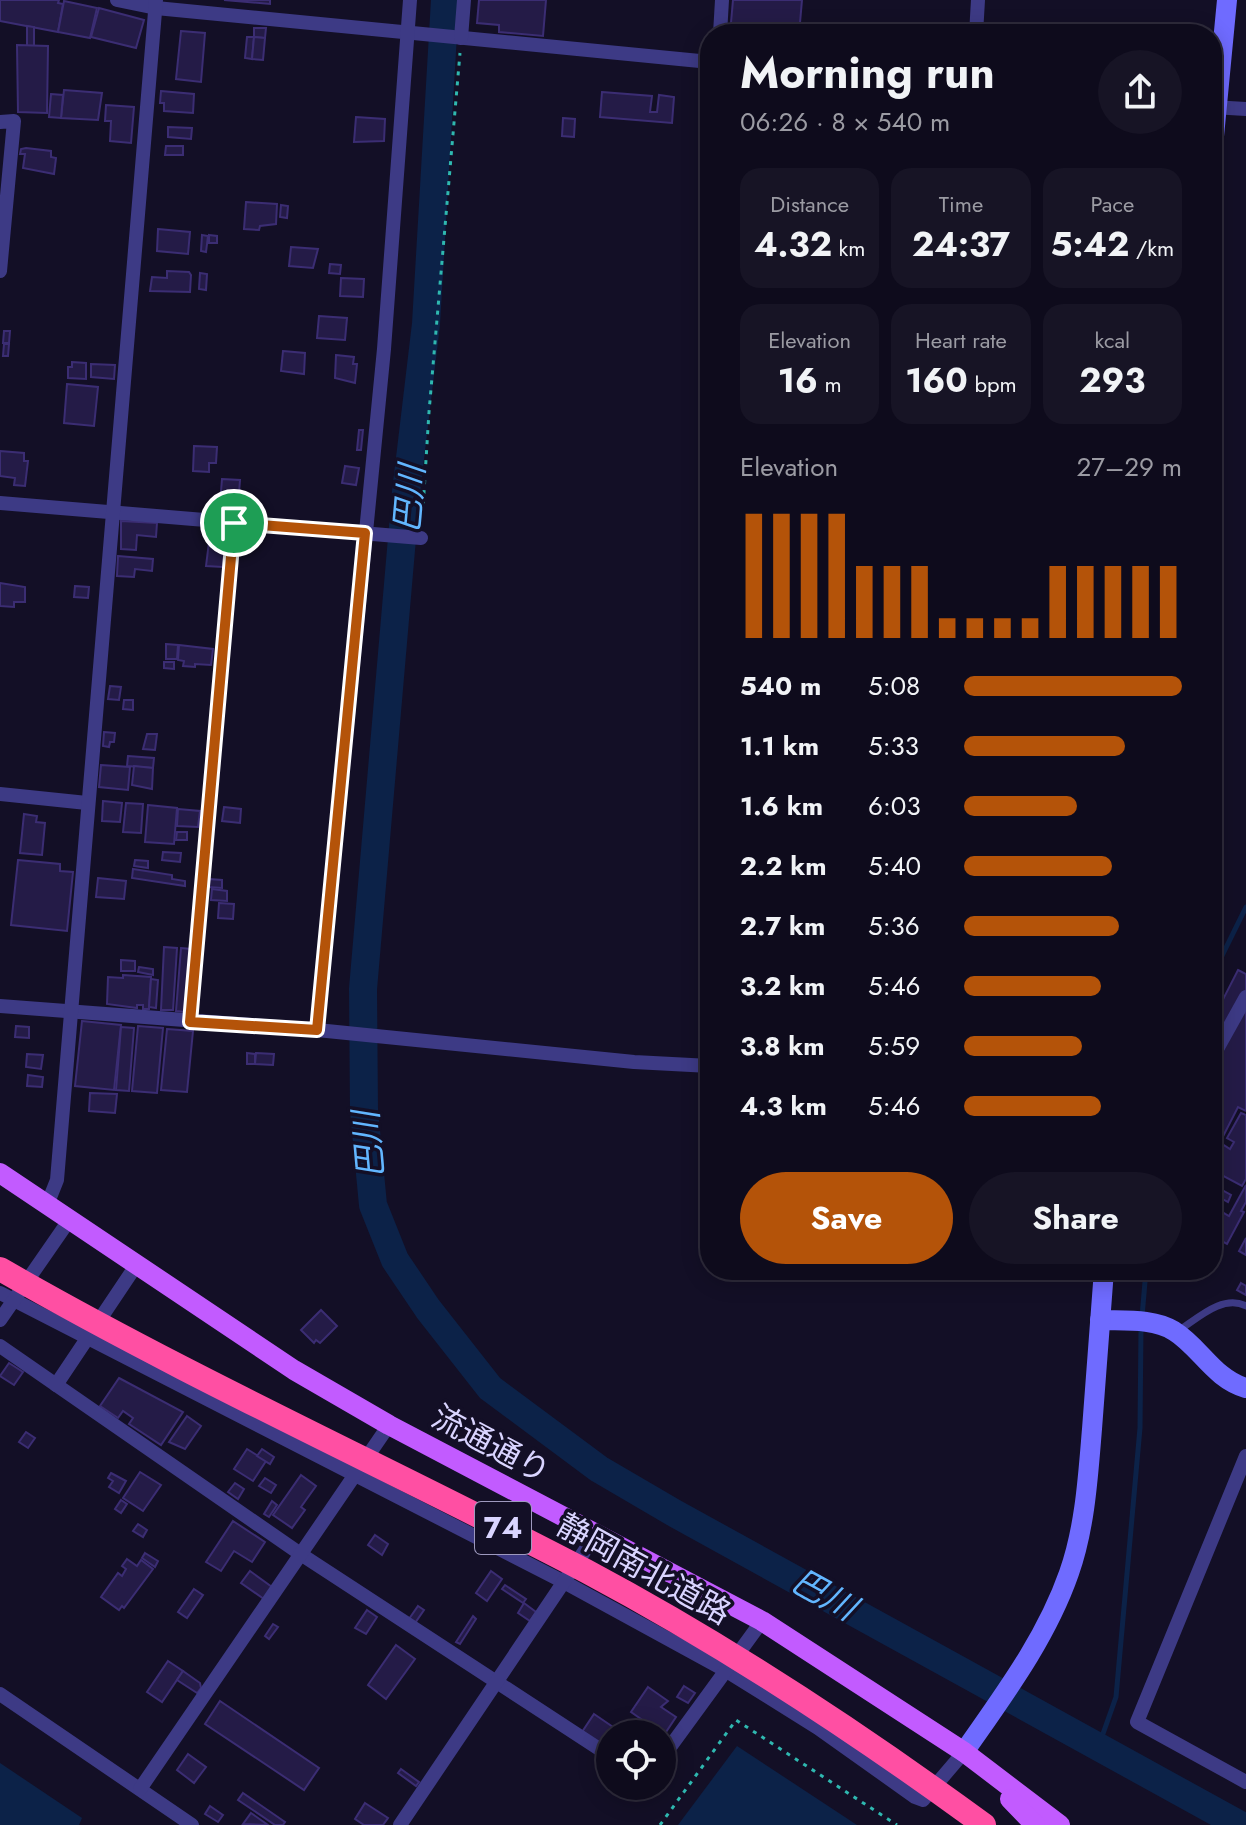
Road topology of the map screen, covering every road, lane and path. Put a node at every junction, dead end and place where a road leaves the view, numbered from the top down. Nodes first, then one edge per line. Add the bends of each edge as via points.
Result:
1 (117, 0) edge
2 (410, 0) edge
3 (464, 0) edge
4 (722, 0) edge
5 (978, 0) edge
6 (1227, 0) edge
7 (156, 4) edge
8 (721, 24) edge
9 (977, 24) edge
10 (407, 34) junction
11 (461, 38) junction
12 (1222, 41) edge
13 (700, 61) edge
14 (1222, 108) edge
15 (1246, 109) edge
16 (0, 122) edge
17 (0, 271) edge
18 (0, 503) edge
19 (114, 512) junction
20 (234, 523) junction
21 (365, 533) junction
22 (421, 538) joint
23 (0, 794) edge
24 (87, 803) junction
25 (1246, 997) edge
26 (0, 1006) edge
27 (70, 1012) junction
28 (190, 1022) junction
29 (317, 1030) junction
30 (1222, 1040) edge
31 (700, 1065) edge
32 (0, 1173) edge
33 (47, 1205) junction
34 (70, 1219) junction
35 (137, 1264) junction
36 (0, 1269) edge
37 (0, 1278) edge
38 (1103, 1280) edge
39 (6, 1297) edge
40 (1246, 1306) edge
41 (0, 1320) edge
42 (1100, 1320) junction
43 (1170, 1329) junction
44 (86, 1339) junction
45 (0, 1346) edge
46 (56, 1385) junction
47 (1246, 1388) edge
48 (389, 1425) junction
49 (1246, 1456) edge
50 (355, 1476) junction
51 (596, 1534) junction
52 (302, 1555) junction
53 (564, 1582) junction
54 (762, 1621) junction
55 (725, 1670) junction
56 (498, 1683) junction
57 (0, 1694) edge
58 (676, 1738) edge
59 (596, 1747) edge
60 (964, 1752) junction
61 (1246, 1782) edge
62 (140, 1789) junction
63 (192, 1825) edge
64 (400, 1825) edge
65 (660, 1825) edge
66 (897, 1825) edge
67 (967, 1825) edge
68 (984, 1825) edge
69 (1035, 1825) edge
70 (1060, 1825) edge

1 - 7 street
2 - 10 street
3 - 11 street
4 - 8 street
5 - 9 street
6 - 12 street
7 - 10 street
7 - 19 street
10 - 11 street
10 - 21 street
11 - 13 street
11 - 22 path
14 - 15 street
16 - 17 street via 14,121
18 - 19 street
19 - 20 street
19 - 24 street
20 - 21 street
20 - 28 street
21 - 22 street
21 - 29 street
23 - 24 street
24 - 27 street
25 - 30 street
26 - 27 street
27 - 28 street
27 - 33 street via 57,1180
28 - 29 street
29 - 31 street
32 - 33 main road, 流通通り / 74
33 - 34 main road, 流通通り / 74
34 - 35 main road, 流通通り / 74
34 - 39 street
35 - 44 street
35 - 48 main road, 流通通り / 74 via 294,1370
36 - 68 highway, 静岡南北道路 / 74, bridge via 162,1358 663,1614 811,1705
37 - 67 highway, 静岡南北道路 / 74 via 658,1621 806,1711
38 - 42 street
39 - 41 street
39 - 44 street
40 - 43 lane via 1224,1302
42 - 43 street
42 - 60 street via 1089,1468 1070,1572 1022,1667
43 - 47 street via 1222,1377
44 - 46 street
44 - 50 street
45 - 46 street
46 - 52 street
48 - 50 street
48 - 51 main road, 流通通り / 74
49 - 61 street via 1137,1722
50 - 52 street
50 - 53 street
51 - 53 street
51 - 54 main road, 流通通り / 74
52 - 56 street
52 - 62 street
53 - 55 street
53 - 56 street
54 - 55 street
54 - 60 main road, 流通通り / 74
55 - 58 street
55 - 60 street via 923,1800
56 - 59 street
56 - 64 street
57 - 62 street
60 - 69 main road, 74
60 - 70 main road, 74
62 - 63 street
65 - 66 path via 736,1720

